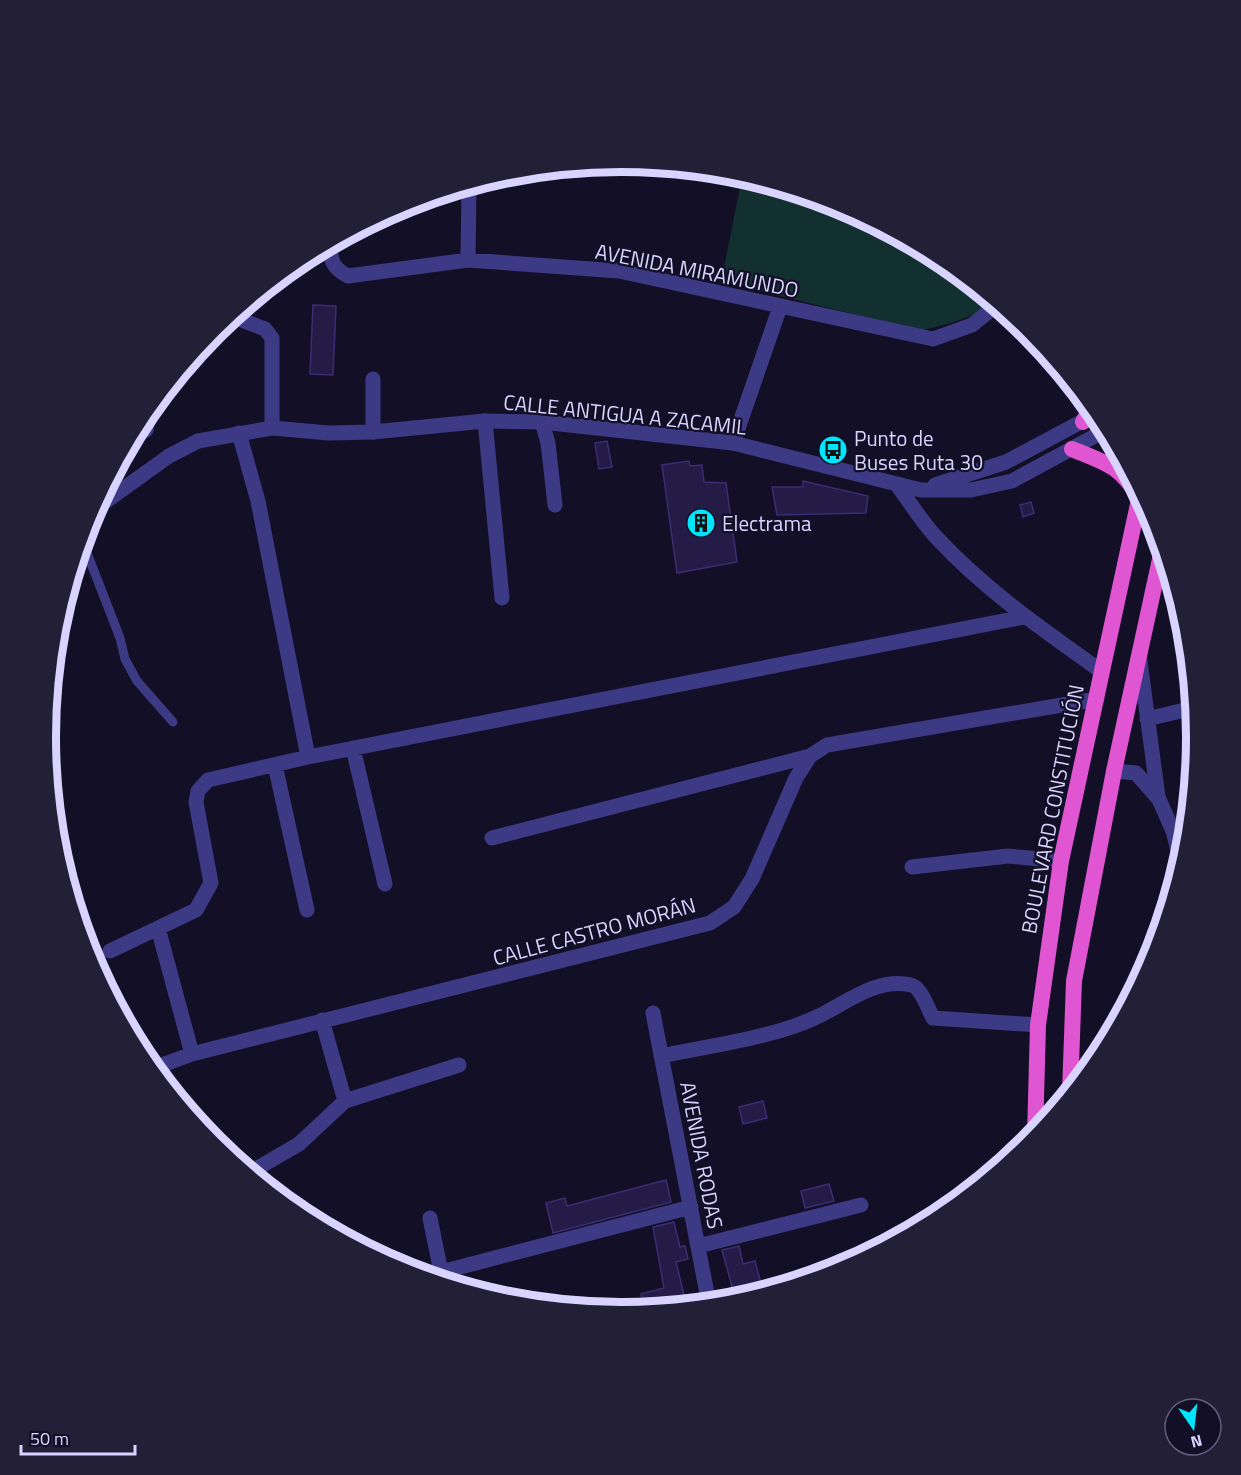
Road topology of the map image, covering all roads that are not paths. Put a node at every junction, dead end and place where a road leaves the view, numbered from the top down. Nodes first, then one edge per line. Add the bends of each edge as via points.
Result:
1 (469, 193) edge
2 (330, 253) edge
3 (468, 260) junction
4 (780, 307) junction
5 (990, 311) edge
6 (241, 320) edge
7 (373, 379) dead end
8 (1085, 418) edge
9 (485, 421) junction
10 (542, 422) junction
11 (272, 428) junction
12 (373, 432) junction
13 (239, 433) junction
14 (1097, 435) edge
15 (733, 443) junction
16 (1072, 449) junction
17 (1117, 469) edge
18 (897, 485) junction
19 (921, 490) junction
20 (109, 499) edge
21 (555, 505) dead end
22 (1137, 510) edge
23 (87, 552) edge
24 (1159, 566) edge
25 (502, 598) dead end
26 (1024, 617) junction
27 (1140, 661) junction
28 (1101, 671) junction
29 (1097, 699) junction
30 (1184, 710) edge
31 (1147, 719) junction
32 (173, 722) dead end
33 (353, 748) junction
34 (810, 756) junction
35 (308, 757) junction
36 (275, 765) junction
37 (1114, 771) junction
38 (1158, 797) junction
39 (1178, 827) edge
40 (492, 838) dead end
41 (1061, 861) junction
42 (912, 867) dead end
43 (385, 884) dead end
44 (307, 910) dead end
45 (158, 928) junction
46 (110, 951) dead end
47 (653, 1013) dead end
48 (322, 1020) junction
49 (1038, 1025) junction
50 (192, 1054) junction
51 (662, 1056) junction
52 (161, 1065) edge
53 (459, 1065) dead end
54 (1070, 1079) edge
55 (345, 1101) junction
56 (1035, 1120) edge
57 (256, 1169) edge
58 (861, 1205) dead end
59 (690, 1207) junction
60 (430, 1218) dead end
61 (698, 1246) junction
62 (441, 1274) edge
63 (448, 1275) edge
64 (707, 1296) edge

1 - 3 street
2 - 3 street, AVENIDA MIRAMUNDO via 338,271 348,276
3 - 4 street, AVENIDA MIRAMUNDO via 619,272
4 - 5 street, AVENIDA MIRAMUNDO via 933,339 972,325
4 - 15 street
6 - 11 street via 265,329 272,338
7 - 12 street
8 - 19 street via 1006,462
9 - 10 street, CALLE ANTIGUA A ZACAMIL
9 - 12 street, CALLE ANTIGUA A ZACAMIL
9 - 25 street
10 - 15 street, CALLE ANTIGUA A ZACAMIL
10 - 21 street
11 - 12 street, CALLE ANTIGUA A ZACAMIL
11 - 13 street, CALLE ANTIGUA A ZACAMIL
13 - 20 street, CALLE ANTIGUA A ZACAMIL via 188,446
13 - 35 street via 258,501
14 - 16 street, CALLE ANTIGUA A ZACAMIL
15 - 18 street, CALLE ANTIGUA A ZACAMIL
16 - 17 highway
16 - 19 street, CALLE ANTIGUA A ZACAMIL via 1012,481 971,490
18 - 19 street, CALLE ANTIGUA A ZACAMIL
18 - 26 street via 933,535
22 - 28 highway, BOULEVARD CONSTITUCIÓN
23 - 32 lane via 136,681
24 - 27 highway
26 - 28 street
26 - 33 street
27 - 31 street
27 - 37 highway
28 - 29 highway, BOULEVARD CONSTITUCIÓN
29 - 34 street via 858,738 827,745
29 - 41 highway, BOULEVARD CONSTITUCIÓN
30 - 31 street
31 - 38 street
33 - 35 street
33 - 43 street
34 - 40 street
34 - 48 street, CALLE CASTRO MORÁN via 796,778 753,879 734,907 710,923
35 - 36 street
36 - 44 street
36 - 45 street via 208,780 198,791 196,802 211,883 196,910
37 - 38 street via 1136,773
37 - 54 highway via 1074,981
38 - 39 street
41 - 42 street via 1008,856
41 - 49 highway, BOULEVARD CONSTITUCIÓN
45 - 46 street
45 - 50 street
47 - 51 street, AVENIDA RODAS
48 - 50 street, CALLE CASTRO MORÁN
48 - 55 street
49 - 51 street via 933,1018 918,989 893,983 860,994 791,1028
49 - 56 highway, BOULEVARD CONSTITUCIÓN
50 - 52 street, CALLE CASTRO MORÁN
51 - 59 street, AVENIDA RODAS
53 - 55 street
55 - 57 street via 299,1144
58 - 61 street
59 - 61 street, AVENIDA RODAS
59 - 63 street
60 - 62 street
61 - 64 street, AVENIDA RODAS

